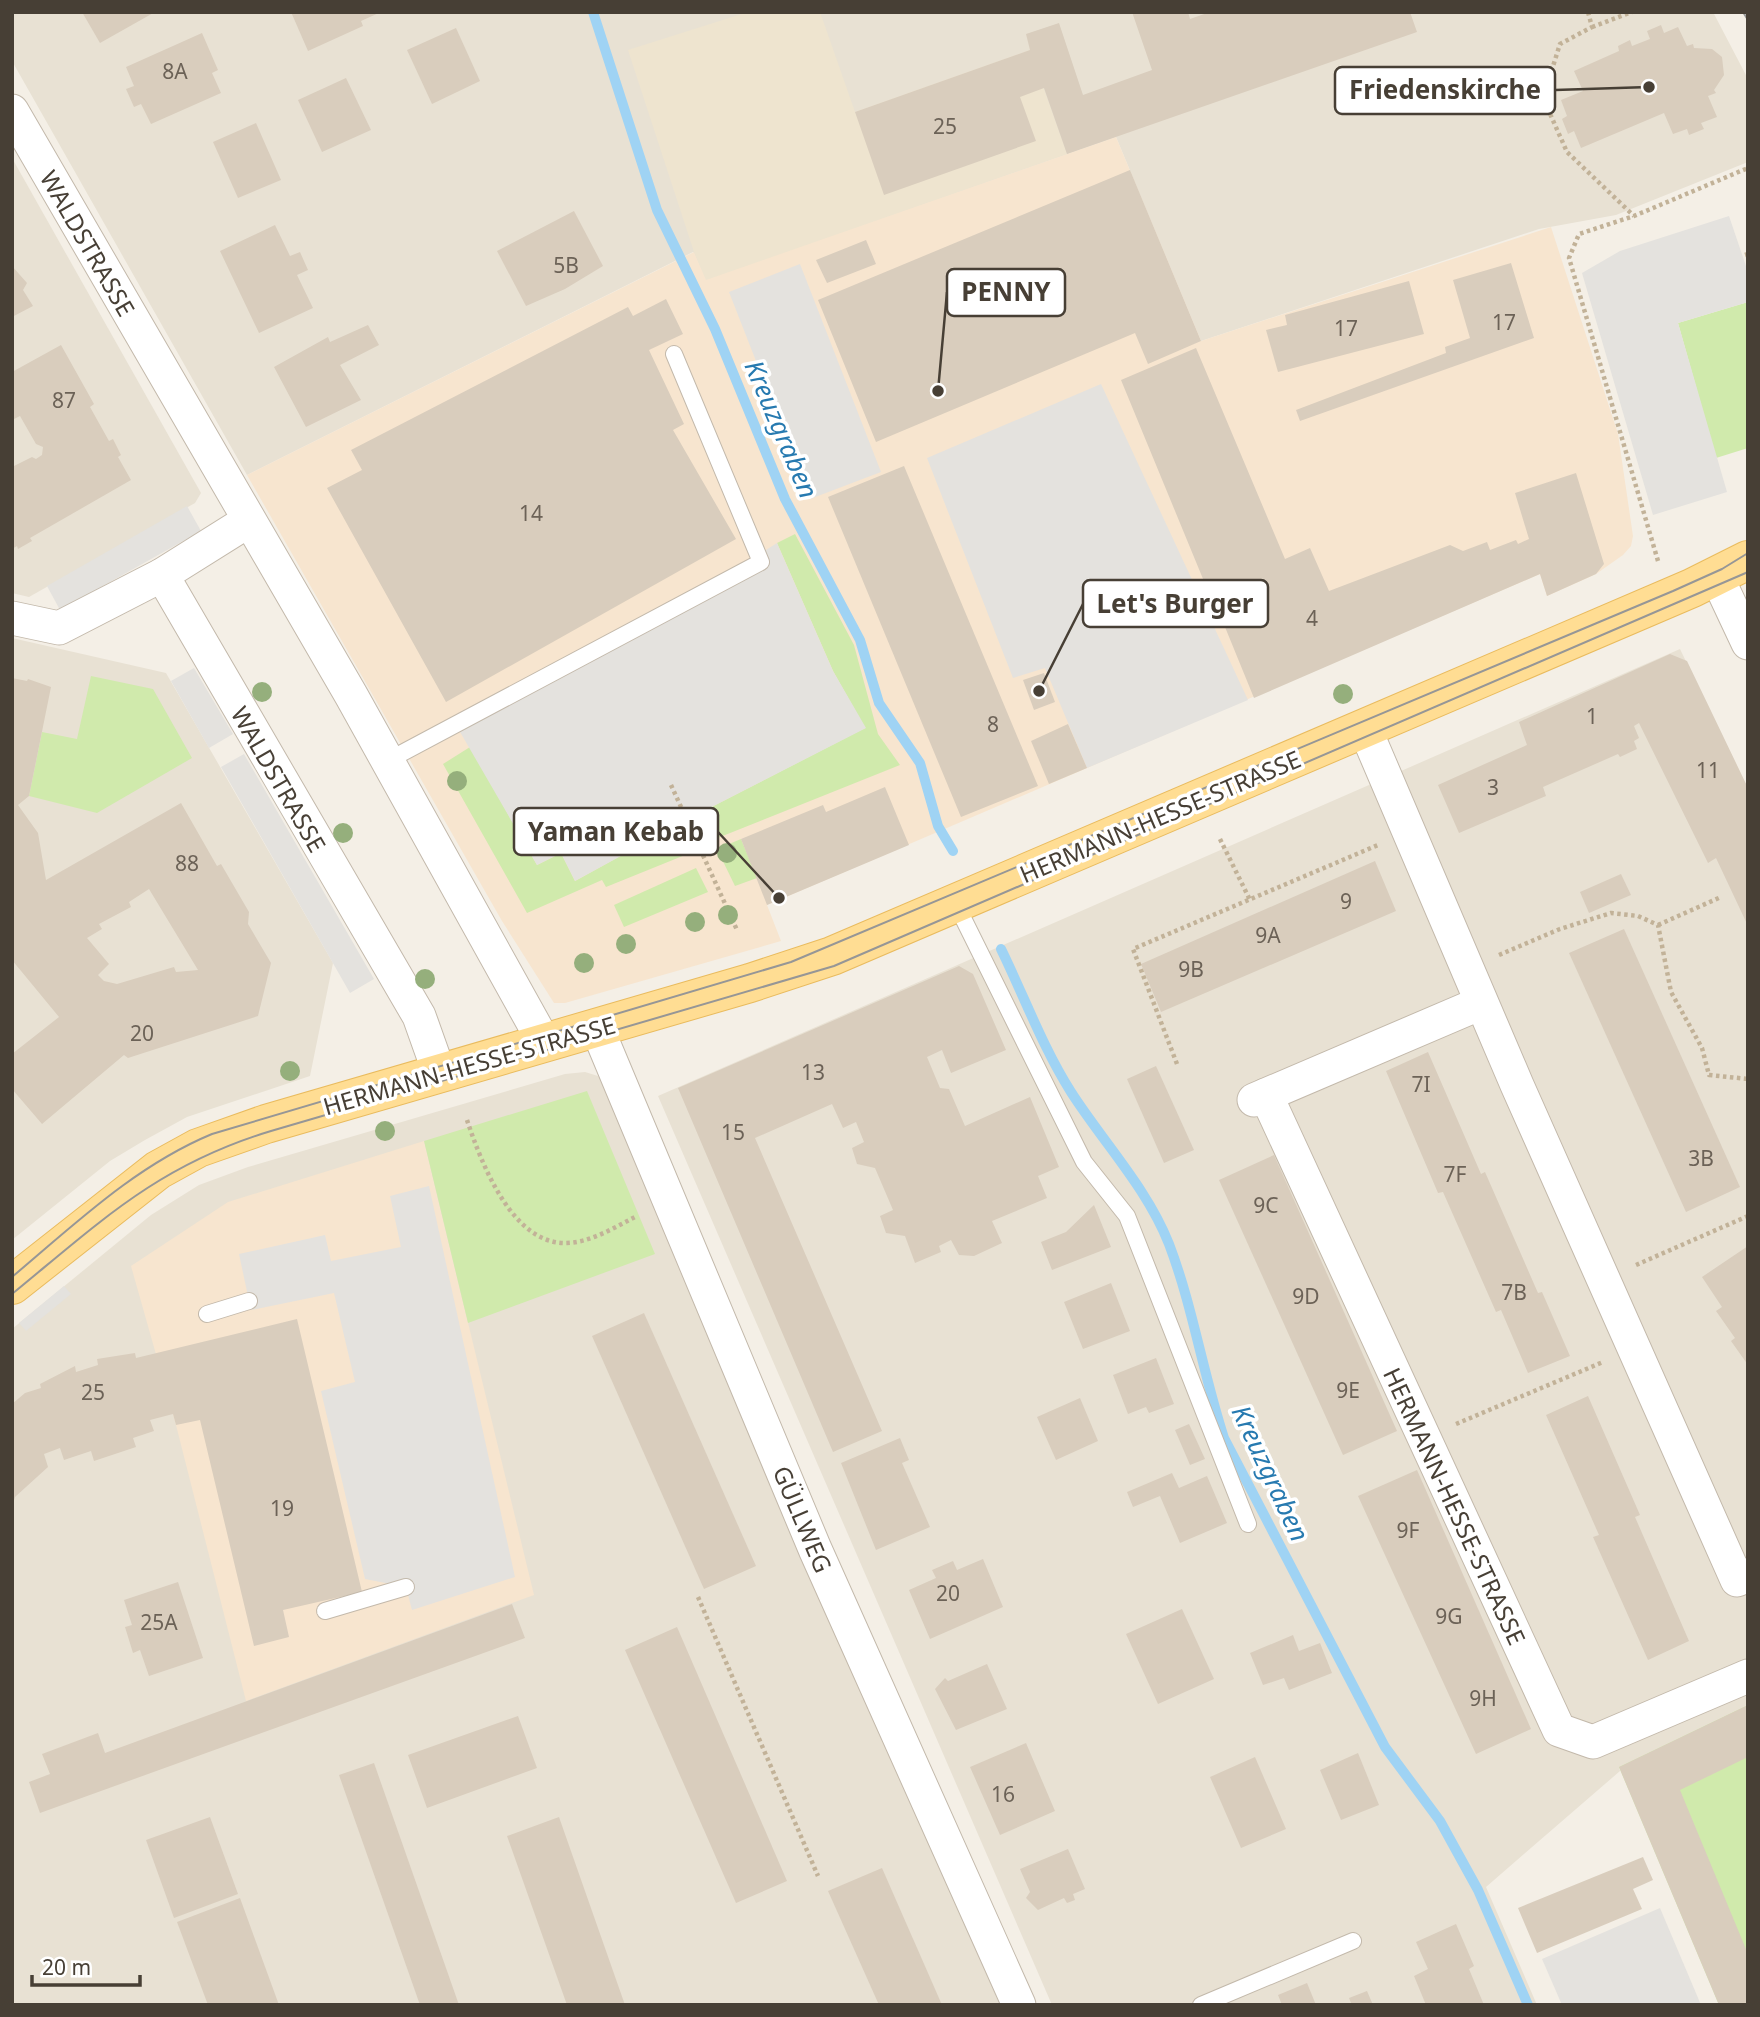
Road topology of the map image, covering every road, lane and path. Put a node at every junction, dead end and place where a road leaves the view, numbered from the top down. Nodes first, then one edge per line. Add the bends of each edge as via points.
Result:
1 (1588, 12) edge
2 (1632, 12) edge
3 (1592, 27) junction
4 (12, 111) edge
5 (1748, 169) edge
6 (1634, 216) junction
7 (674, 354) dead end
8 (248, 521) junction
9 (1658, 561) dead end
10 (162, 575) junction
11 (1719, 575) edge
12 (12, 618) edge
13 (1748, 643) edge
14 (1365, 729) junction
15 (387, 761) junction
16 (671, 785) dead end
17 (1408, 833) junction
18 (1220, 839) dead end
19 (1721, 897) dead end
20 (1250, 900) junction
21 (956, 904) junction
22 (1658, 925) junction
23 (737, 930) dead end
24 (1466, 969) junction
25 (1481, 1003) junction
26 (597, 1028) junction
27 (545, 1044) junction
28 (1177, 1064) dead end
29 (440, 1075) junction
30 (1748, 1079) edge
31 (467, 1120) dead end
32 (640, 1215) dead end
33 (1748, 1216) edge
34 (1603, 1279) junction
35 (12, 1284) edge
36 (249, 1301) dead end
37 (207, 1314) dead end
38 (1635, 1348) junction
39 (1423, 1438) junction
40 (1248, 1524) dead end
41 (1748, 1575) edge
42 (406, 1587) dead end
43 (698, 1597) dead end
44 (325, 1611) dead end
45 (1748, 1676) edge
46 (818, 1876) dead end
47 (1353, 1941) dead end
48 (1019, 2005) edge
49 (1201, 2005) edge

1 - 3 path
2 - 3 path
3 - 6 path via 1560,44 1544,98 1567,152
4 - 8 street, WALDSTRASSE
5 - 6 path
6 - 9 path via 1579,234 1569,258
7 - 15 lane via 761,562
8 - 10 street
8 - 15 street, WALDSTRASSE
10 - 12 street via 60,628
10 - 29 street, WALDSTRASSE via 419,1016
11 - 13 street
11 - 14 main road, HERMANN-HESSE-STRASSE
14 - 17 street
14 - 21 main road, HERMANN-HESSE-STRASSE
15 - 27 street, WALDSTRASSE
16 - 23 path
17 - 20 path
17 - 24 street
18 - 20 path
19 - 22 path
20 - 28 path via 1133,949
21 - 26 main road, HERMANN-HESSE-STRASSE via 797,968
21 - 40 lane via 1084,1162 1127,1216
22 - 24 path via 1637,916 1611,913
22 - 30 path via 1671,992 1702,1048 1709,1075
24 - 25 street
25 - 34 street
25 - 39 street, HERMANN-HESSE-STRASSE via 1260,1098
26 - 27 main road, HERMANN-HESSE-STRASSE
26 - 48 street, GÜLLWEG via 815,1549
27 - 29 main road, HERMANN-HESSE-STRASSE
29 - 35 main road, HERMANN-HESSE-STRASSE via 198,1148 130,1189
31 - 32 path via 489,1177 510,1212 541,1238 564,1243 587,1240
33 - 34 path
34 - 38 street
36 - 37 lane
38 - 39 path
38 - 41 street via 1737,1580
39 - 45 street, HERMANN-HESSE-STRASSE via 1559,1730 1594,1742
42 - 44 lane
43 - 46 path
47 - 49 lane

